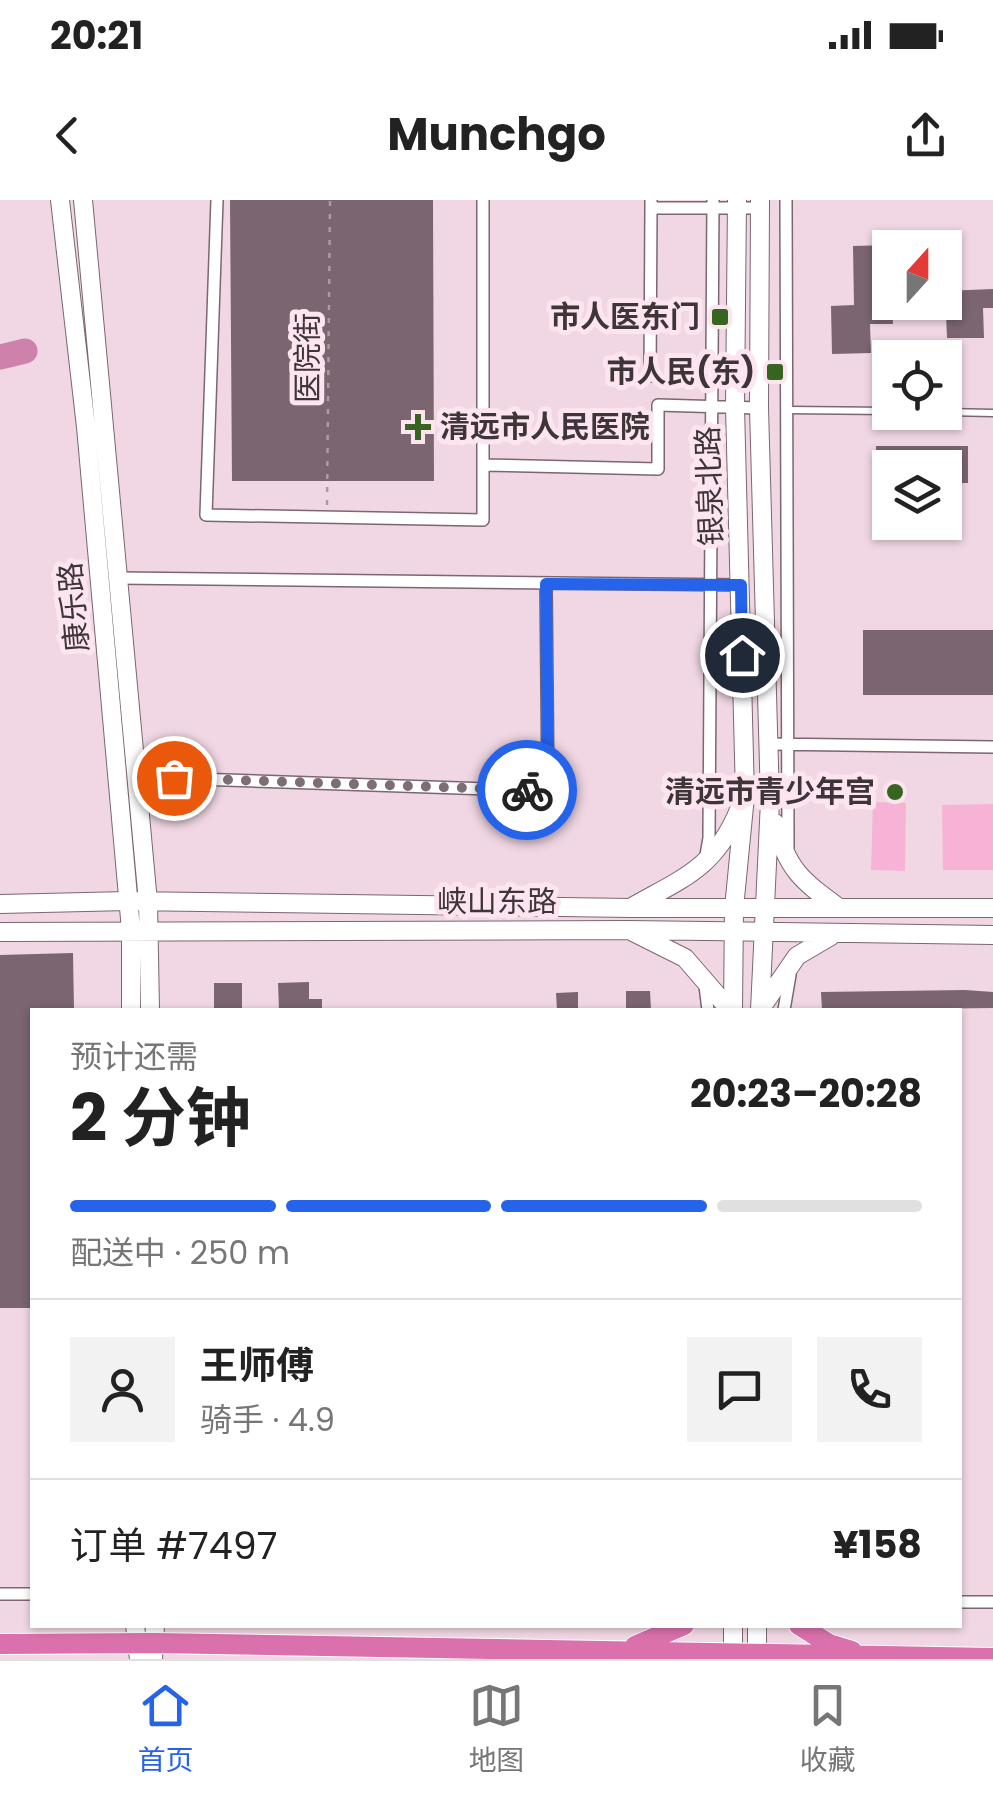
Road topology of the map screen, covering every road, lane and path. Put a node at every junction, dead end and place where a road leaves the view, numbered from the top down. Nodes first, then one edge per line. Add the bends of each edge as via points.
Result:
1 (60, 200) edge
2 (83, 200) edge
3 (217, 200) edge
4 (330, 200) edge
5 (484, 200) edge
6 (786, 200) edge
7 (651, 204) edge
8 (713, 204) edge
9 (736, 204) edge
10 (760, 204) edge
11 (650, 376) dead end
12 (713, 406) junction
13 (735, 407) junction
14 (759, 408) junction
15 (786, 410) junction
16 (872, 411) edge
17 (962, 412) edge
18 (993, 412) edge
19 (482, 465) junction
20 (327, 517) junction
21 (118, 578) junction
22 (546, 584) junction
23 (741, 585) junction
24 (713, 586) junction
25 (777, 745) junction
26 (993, 746) edge
27 (136, 777) junction
28 (745, 796) junction
29 (770, 801) junction
30 (692, 873) junction
31 (800, 879) junction
32 (128, 901) junction
33 (148, 902) junction
34 (0, 904) edge
35 (838, 907) junction
36 (630, 908) junction
37 (734, 908) junction
38 (766, 908) junction
39 (993, 908) edge
40 (140, 930) junction
41 (628, 930) junction
42 (0, 932) edge
43 (765, 933) junction
44 (734, 934) junction
45 (834, 934) junction
46 (993, 935) edge
47 (797, 956) junction
48 (700, 972) junction
49 (131, 1008) edge
50 (150, 1008) edge
51 (708, 1008) edge
52 (730, 1008) edge
53 (732, 1008) edge
54 (760, 1008) edge
55 (761, 1008) edge
56 (784, 1008) edge
57 (0, 1594) edge
58 (30, 1594) edge
59 (962, 1602) edge
60 (993, 1602) edge
61 (677, 1628) edge
62 (733, 1628) edge
63 (757, 1628) edge
64 (804, 1628) edge
65 (146, 1642) edge
66 (0, 1644) edge
67 (621, 1651) junction
68 (733, 1656) edge
69 (757, 1657) edge
70 (872, 1658) edge
71 (993, 1658) edge

1 - 32 main road, 康乐路
2 - 21 main road, 康乐路
3 - 20 street via 206,514
4 - 20 path, 医院街
5 - 19 street
6 - 15 street, 银泉北路
7 - 8 street
7 - 11 street
8 - 9 street
8 - 12 street, 银泉北路
9 - 10 street
9 - 13 main road, 银泉北路
10 - 14 main road, 银泉北路
12 - 13 street
12 - 19 street via 658,405 658,468
12 - 24 street, 银泉北路
13 - 14 street
13 - 23 main road, 银泉北路
14 - 25 main road, 银泉北路
15 - 16 lane
15 - 25 street, 银泉北路
17 - 18 lane
19 - 20 street via 482,520
21 - 22 street
21 - 27 main road, 康乐路
22 - 24 street
22 - 27 street via 548,791
23 - 24 street
23 - 28 main road, 银泉北路
24 - 30 street, 银泉北路 via 709,838
25 - 26 street
25 - 29 main road, 银泉北路
25 - 31 street, 银泉北路 via 788,850
27 - 33 main road, 康乐路
28 - 30 main road via 721,845
28 - 37 main road, 银泉北路
29 - 31 main road via 786,859
29 - 38 main road, 银泉北路
30 - 36 main road
31 - 35 main road
32 - 33 main road, 峡山东路
32 - 34 main road, 峡山东路
32 - 40 main road, 康乐路
33 - 36 main road, 峡山东路
33 - 40 main road, 康乐路
35 - 38 main road, 峡山东路
35 - 39 main road, 峡山东路
36 - 37 main road, 峡山东路
37 - 38 main road, 峡山东路
37 - 44 main road, 银泉北路
38 - 43 main road, 银泉北路
40 - 41 main road, 峡山东路
40 - 42 main road, 峡山东路
40 - 49 main road, 康乐路
40 - 50 main road, 康乐路
41 - 44 main road, 峡山东路
41 - 48 main road
43 - 44 main road, 峡山东路
43 - 45 main road, 峡山东路
43 - 54 main road, 银泉北路
44 - 53 main road, 银泉北路
45 - 46 main road, 峡山东路
45 - 47 main road
47 - 55 main road
47 - 56 street
48 - 51 street
48 - 52 main road
57 - 58 street
59 - 60 street
61 - 67 highway
62 - 68 main road
63 - 69 main road
64 - 70 highway
65 - 66 highway
65 - 67 highway
67 - 68 highway
68 - 69 highway
69 - 70 highway
70 - 71 highway

